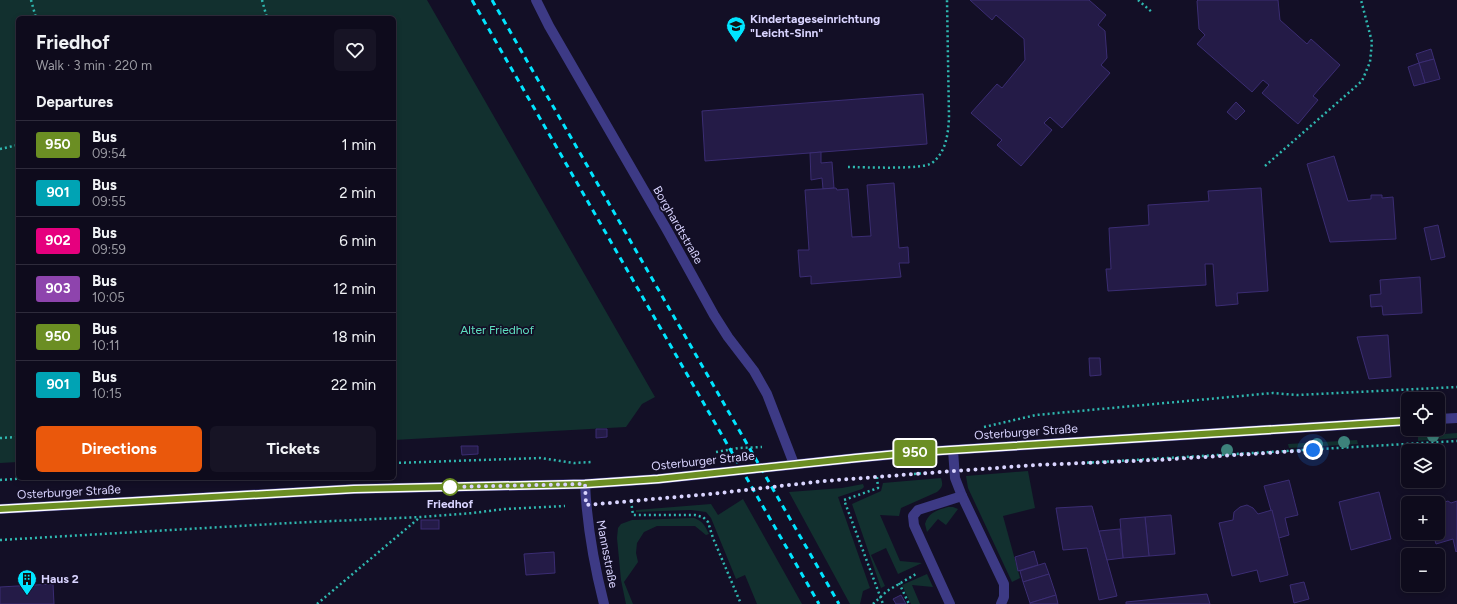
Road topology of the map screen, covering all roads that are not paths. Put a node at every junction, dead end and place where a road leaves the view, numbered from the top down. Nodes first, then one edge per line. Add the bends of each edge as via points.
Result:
1 (536, 0) edge
2 (1457, 418) edge
3 (1445, 419) edge
4 (1401, 421) edge
5 (953, 450) junction
6 (794, 464) junction
7 (585, 484) junction
8 (962, 496) junction
9 (0, 510) edge
10 (604, 604) edge
11 (950, 604) edge
12 (1000, 604) edge

1 - 6 street, Borghardtstraße via 548,26 714,315 767,394
2 - 3 street
4 - 5 street, Osterburger Straße
5 - 6 street, Osterburger Straße
5 - 8 street via 955,478
6 - 7 street, Osterburger Straße
7 - 9 street, Osterburger Straße via 354,489
7 - 10 street, Mannsstraße via 588,524
8 - 11 street via 918,510 913,516 914,525
8 - 12 street via 1004,584 1004,597

